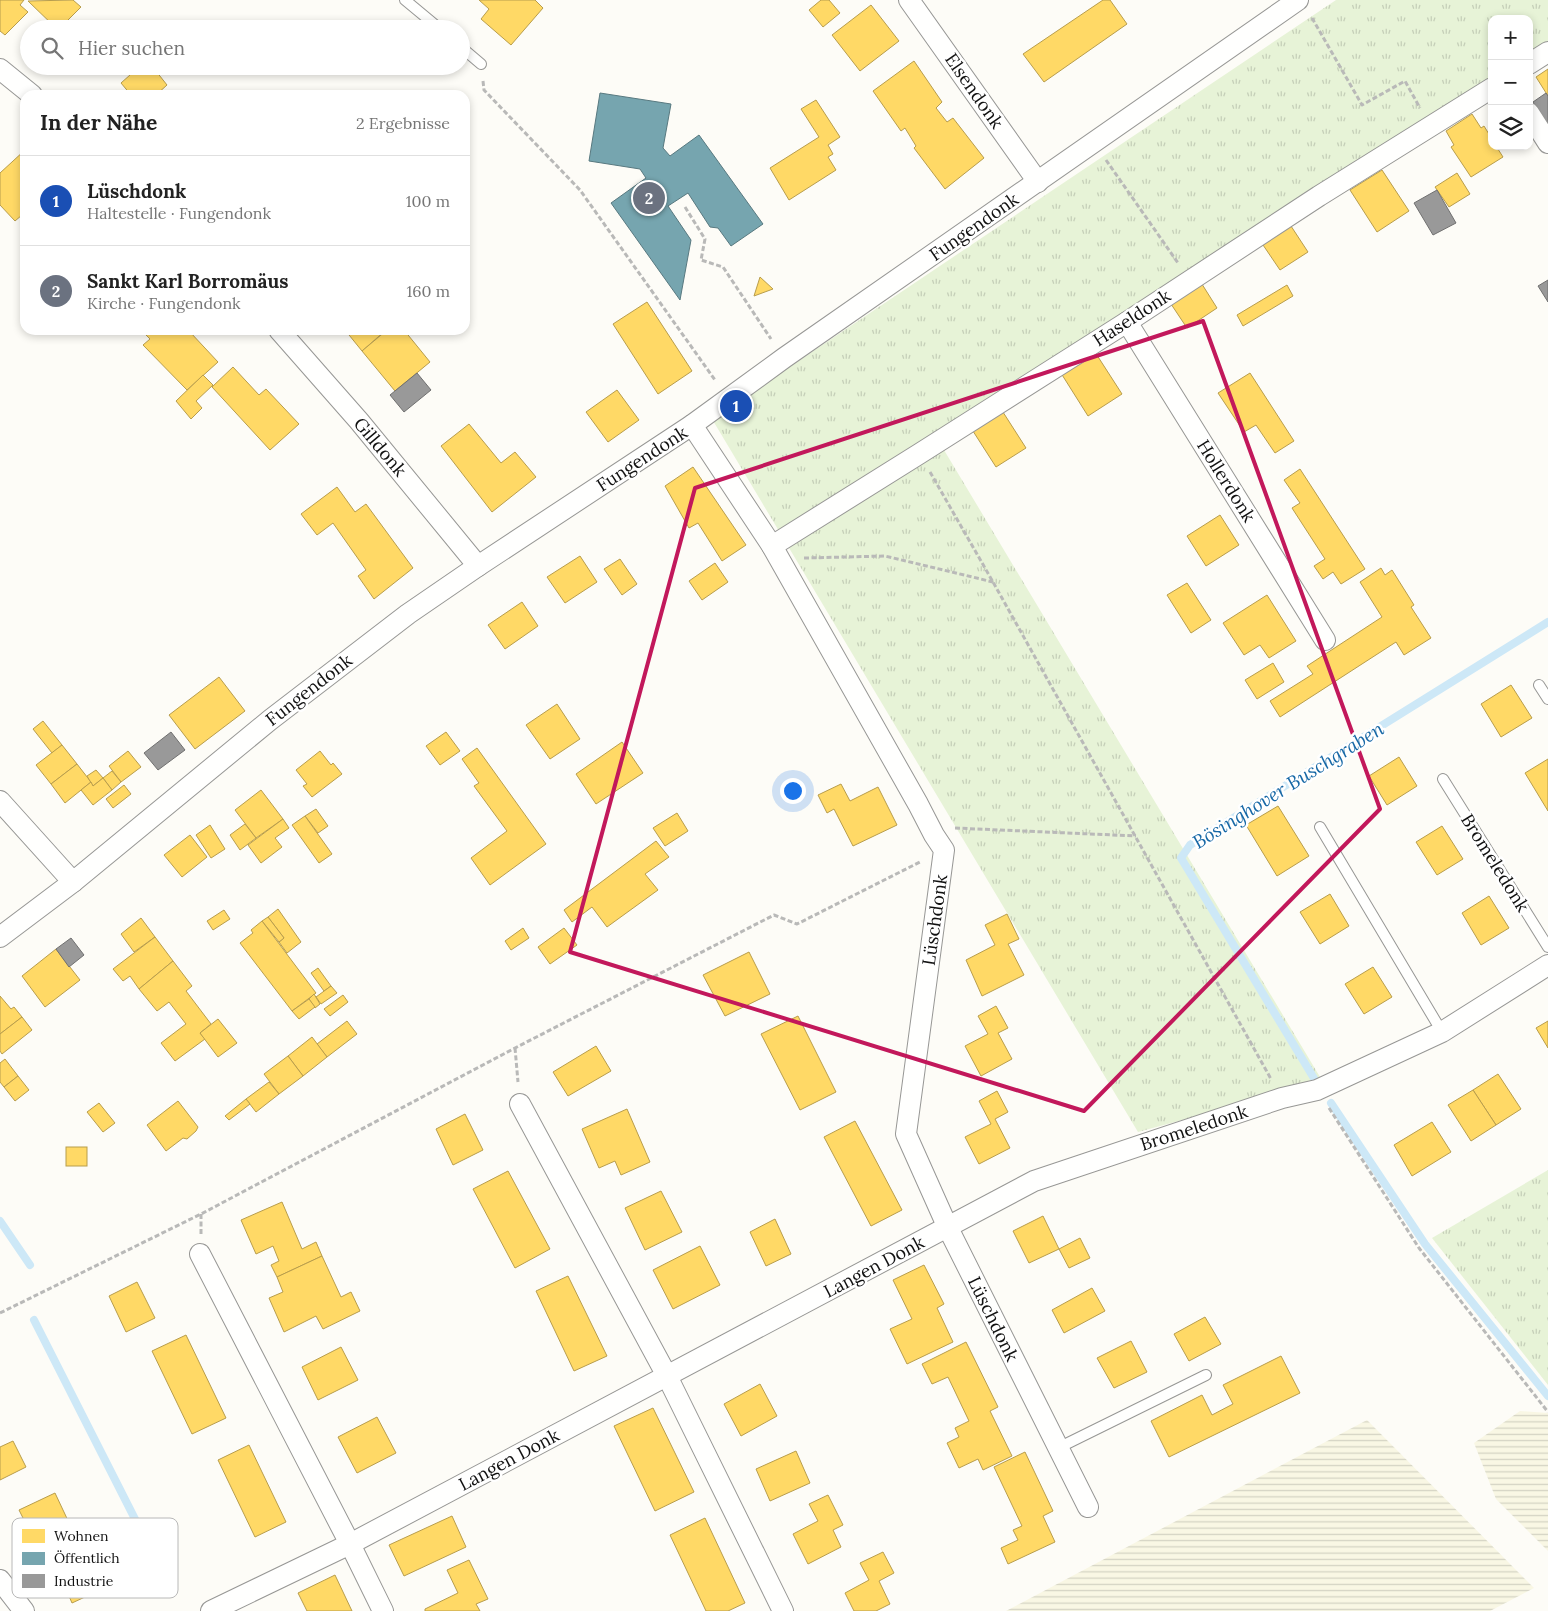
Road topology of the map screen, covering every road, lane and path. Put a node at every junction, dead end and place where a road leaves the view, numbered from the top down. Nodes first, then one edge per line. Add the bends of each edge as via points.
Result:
1 (405, 0) edge
2 (909, 0) edge
3 (1304, 7) edge
4 (429, 20) edge
5 (1548, 52) edge
6 (470, 55) edge
7 (1533, 61) edge
8 (481, 64) joint
9 (0, 69) edge
10 (26, 90) edge
11 (1488, 90) edge
12 (1533, 119) edge
13 (1429, 127) junction
14 (1094, 143) junction
15 (1548, 143) edge
16 (1038, 182) junction
17 (685, 207) dead end
18 (1190, 280) junction
19 (1127, 322) junction
20 (283, 335) edge
21 (784, 358) junction
22 (728, 399) junction
23 (692, 426) junction
24 (919, 454) junction
25 (775, 552) junction
26 (478, 566) junction
27 (993, 582) junction
28 (1325, 640) dead end
29 (1539, 685) dead end
30 (1548, 699) edge
31 (1443, 779) dead end
32 (0, 801) edge
33 (1320, 827) dead end
34 (986, 829) dead end
35 (1136, 836) junction
36 (944, 850) junction
37 (73, 882) junction
38 (0, 937) edge
39 (1548, 948) edge
40 (1548, 965) edge
41 (1442, 1032) junction
42 (515, 1048) junction
43 (1317, 1090) junction
44 (1282, 1098) junction
45 (520, 1104) joint
46 (948, 1228) junction
47 (200, 1254) dead end
48 (0, 1313) edge
49 (1206, 1375) dead end
50 (668, 1376) junction
51 (1548, 1412) edge
52 (1058, 1448) junction
53 (1088, 1507) dead end
54 (350, 1544) junction
55 (0, 1580) edge
56 (12, 1596) edge
57 (14, 1598) edge
58 (24, 1611) edge
59 (211, 1611) edge
60 (383, 1611) edge
61 (783, 1611) edge

1 - 4 lane
2 - 16 street, Elsendonk
3 - 13 path via 1362,106 1405,81
3 - 14 street, Fungendonk
5 - 7 street
6 - 8 lane
8 - 22 path via 484,90 580,190
9 - 10 street
11 - 13 street, Haseldonk
12 - 15 street
13 - 18 street, Haseldonk
14 - 16 street, Fungendonk
14 - 18 path
16 - 21 street, Fungendonk
17 - 21 path via 705,239 701,260 723,267
18 - 19 street, Haseldonk
19 - 24 street, Haseldonk
19 - 28 street, Hollerdonk
20 - 26 street, Gilldonk
21 - 22 street, Fungendonk
22 - 23 street, Fungendonk
23 - 25 street, Lüschdonk
23 - 26 street, Fungendonk
24 - 25 street, Haseldonk
24 - 27 path
25 - 27 path via 885,556
25 - 36 street, Lüschdonk
26 - 37 street, Fungendonk via 408,614 270,720
27 - 35 path
29 - 30 lane
31 - 39 lane, Bromeledonk
32 - 37 street
33 - 41 lane
34 - 35 path
35 - 44 path
36 - 42 path via 797,924 774,915
36 - 46 street, Lüschdonk via 906,1134
37 - 38 street, Fungendonk
40 - 41 street, Bromeledonk
41 - 43 street, Bromeledonk
42 - 45 path
42 - 48 path via 201,1214
43 - 44 street, Bromeledonk
43 - 51 path via 1419,1248
44 - 46 street, Bromeledonk via 1034,1181
45 - 50 street
46 - 50 street, Langen Donk
46 - 52 street, Lüschdonk
47 - 54 street
49 - 52 lane
50 - 54 street, Langen Donk
50 - 61 street
52 - 53 street, Lüschdonk
54 - 59 street, Langen Donk
54 - 60 street
55 - 56 street
57 - 58 street

